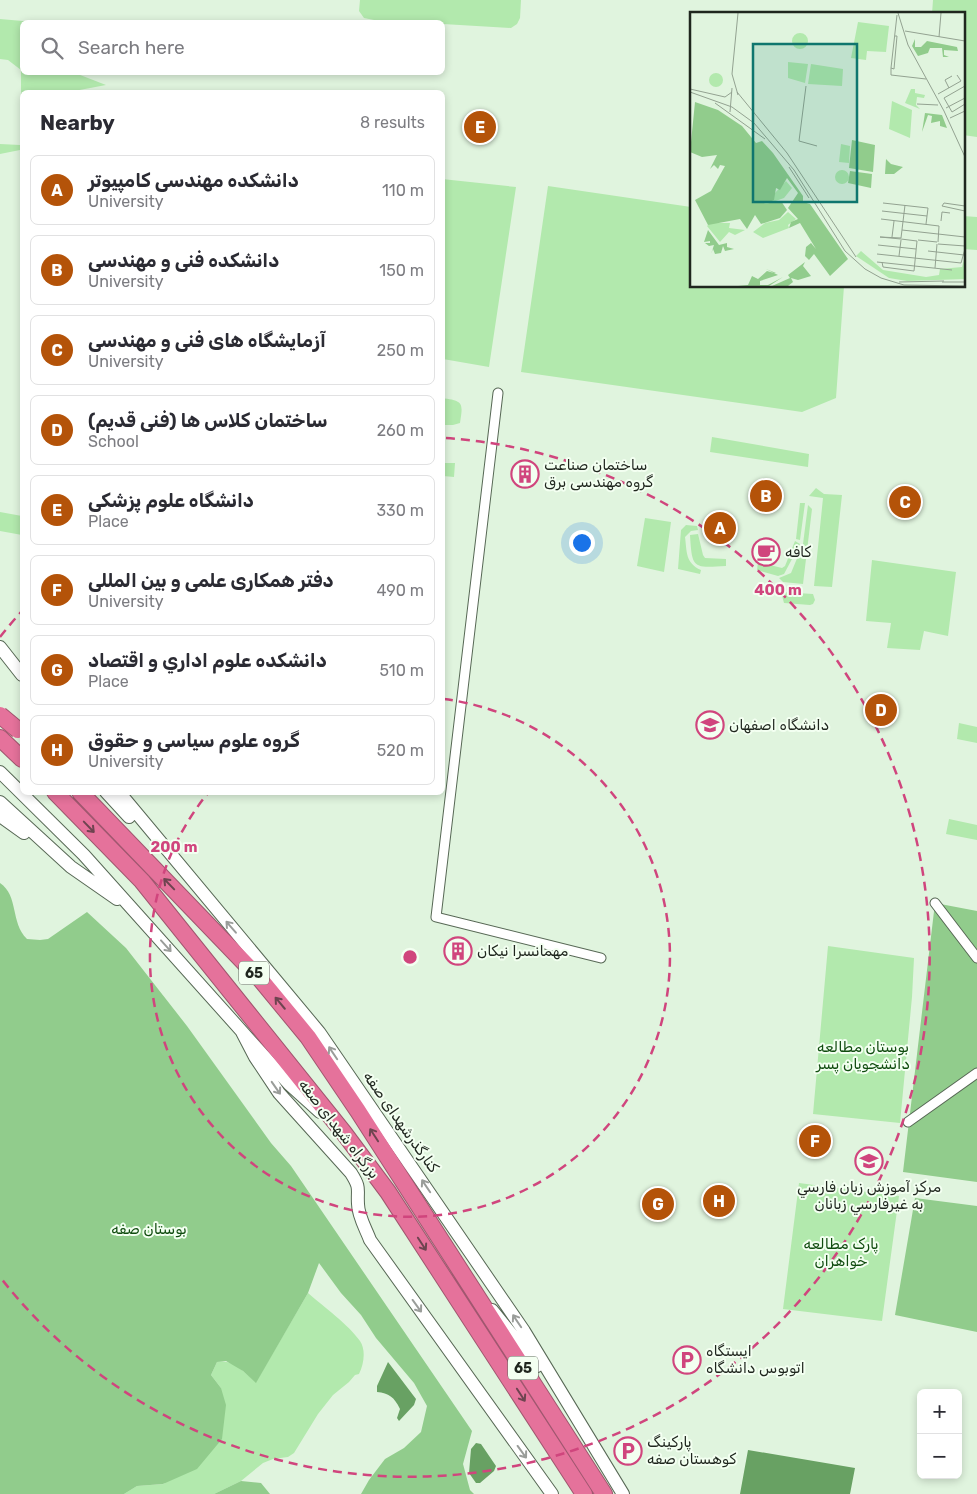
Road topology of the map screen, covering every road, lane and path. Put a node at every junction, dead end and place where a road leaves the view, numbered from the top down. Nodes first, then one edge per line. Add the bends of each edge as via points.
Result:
1 (498, 393) dead end
2 (0, 647) edge
3 (20, 672) edge
4 (0, 715) edge
5 (20, 728) edge
6 (20, 729) edge
7 (2, 738) edge
8 (20, 758) edge
9 (0, 772) edge
10 (20, 792) edge
11 (23, 795) edge
12 (58, 795) edge
13 (83, 795) edge
14 (109, 795) edge
15 (121, 795) edge
16 (0, 802) edge
17 (0, 816) edge
18 (71, 867) junction
19 (201, 893) junction
20 (935, 903) dead end
21 (133, 910) junction
22 (601, 958) dead end
23 (977, 958) edge
24 (242, 1032) junction
25 (977, 1073) edge
26 (908, 1122) dead end
27 (344, 1133) junction
28 (442, 1242) junction
29 (570, 1408) junction
30 (578, 1420) junction
31 (552, 1494) edge
32 (584, 1494) edge
33 (604, 1494) edge
34 (618, 1494) edge
35 (623, 1494) edge

1 - 22 street via 436,917
2 - 3 main road
4 - 5 highway, bridge
6 - 7 main road via 8,726
7 - 8 highway
9 - 10 main road
11 - 21 main road via 84,855
12 -> 27 highway, بزرگراه شهدای صفه / 65 via 142,882
28 -> 13 highway, بزرگراه شهدای صفه / 65 via 308,1037 261,980
14 - 19 main road
15 - 19 main road, کنارگذرشهدای صفه
16 - 18 main road
17 - 18 main road
18 - 21 main road
29 -> 19 main road, کنارگذرشهدای صفه via 524,1331 319,1032
20 - 23 street
21 -> 24 main road
24 - 27 main road via 289,1084
24 -> 31 main road via 279,1093 351,1173 359,1190 358,1204 370,1240
25 - 26 street
27 -> 32 highway, بزرگراه شهدای صفه / 65 via 393,1200
28 - 29 main road
28 - 33 highway, بزرگراه شهدای صفه / 65
29 - 30 main road, کنارگذرشهدای صفه
30 - 34 main road
30 - 35 main road, کنارگذرشهدای صفه

